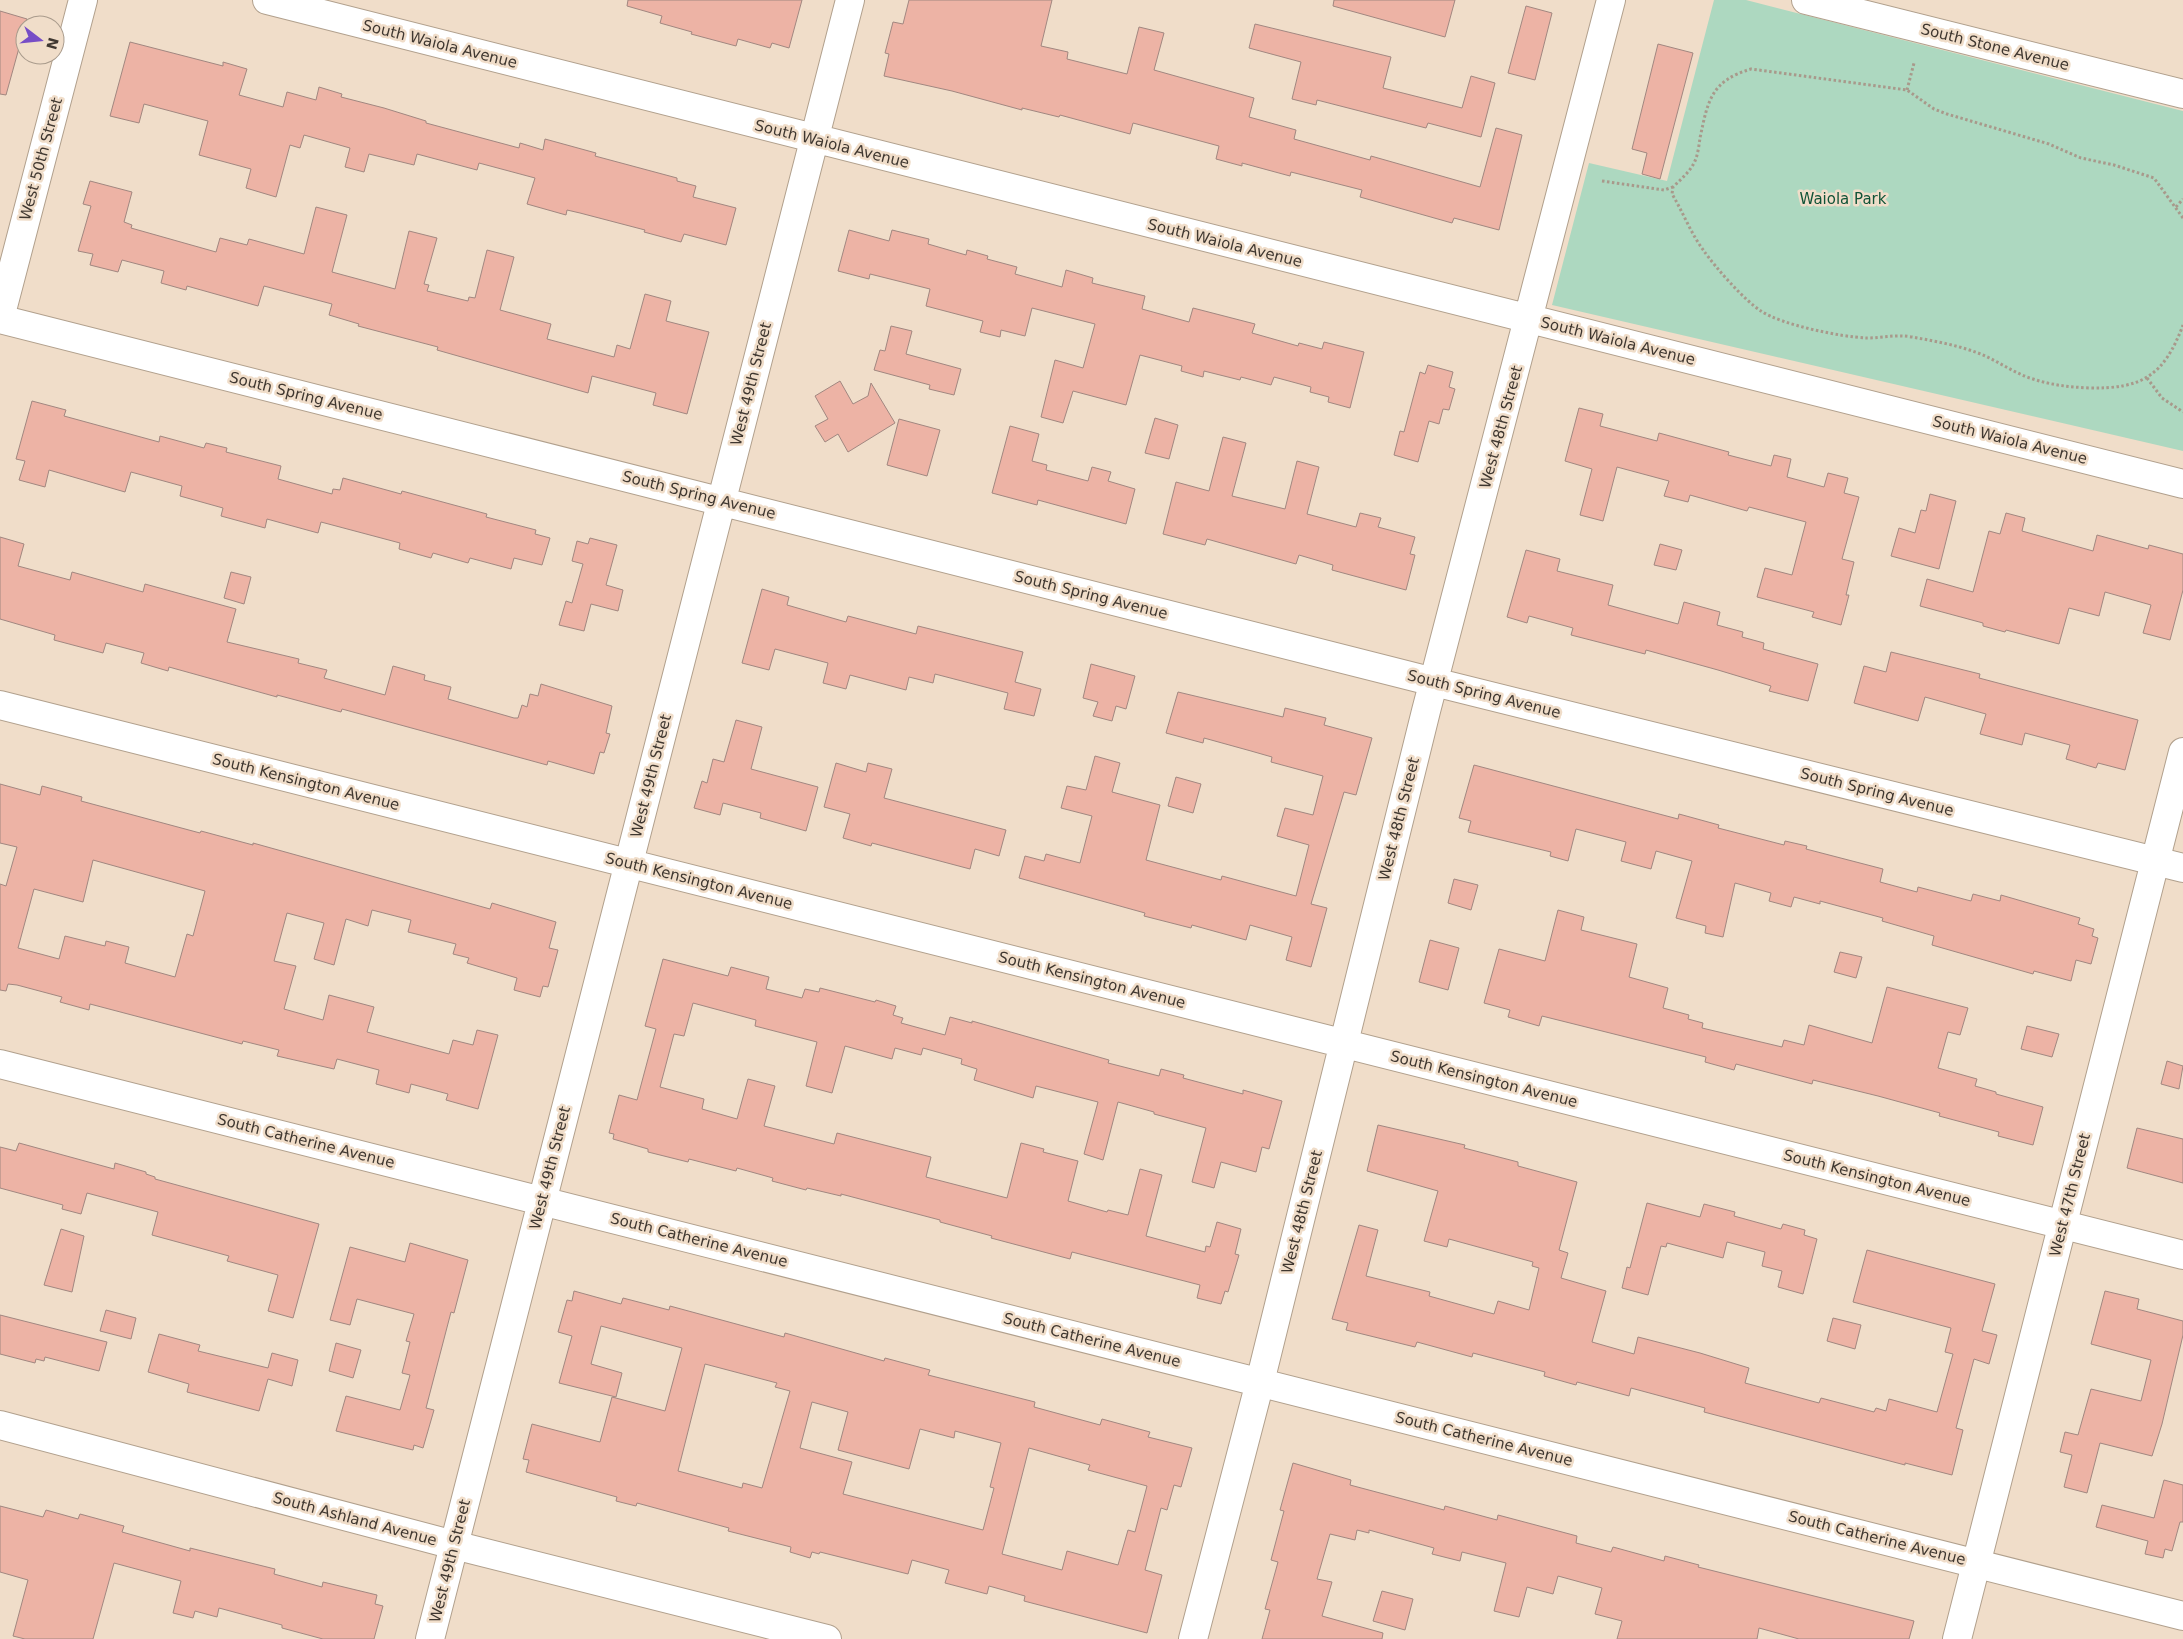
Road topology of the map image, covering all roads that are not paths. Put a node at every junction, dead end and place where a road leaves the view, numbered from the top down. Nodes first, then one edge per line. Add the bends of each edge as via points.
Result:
1 (83, 0) edge
2 (267, 0) edge
3 (850, 0) edge
4 (1611, 0) edge
5 (1806, 0) edge
6 (2183, 94) edge
7 (814, 139) junction
8 (0, 319) edge
9 (1529, 319) junction
10 (2183, 484) edge
11 (721, 501) junction
12 (1434, 682) junction
13 (0, 705) edge
14 (2183, 752) edge
15 (2155, 860) junction
16 (629, 863) junction
17 (2183, 868) edge
18 (1344, 1043) junction
19 (0, 1064) edge
20 (542, 1201) junction
21 (2062, 1225) junction
22 (2183, 1255) edge
23 (1260, 1382) junction
24 (0, 1426) edge
25 (454, 1545) junction
26 (1976, 1563) junction
27 (2183, 1616) edge
28 (430, 1639) edge
29 (828, 1639) edge
30 (1193, 1639) edge
31 (1957, 1639) edge

1 - 8 street, West 50th Street
2 - 7 street, South Waiola Avenue
3 - 7 street, West 49th Street
4 - 9 street, West 48th Street
5 - 6 street, South Stone Avenue
7 - 9 street, South Waiola Avenue
7 - 11 street, West 49th Street
8 - 11 street, South Spring Avenue
9 - 10 street, South Waiola Avenue
9 - 12 street, West 48th Street
11 - 12 street, South Spring Avenue
11 - 16 street, West 49th Street
12 - 15 street, South Spring Avenue
12 - 18 street, West 48th Street
13 - 16 street, South Kensington Avenue
14 - 15 street, West 47th Street
15 - 17 street, South Spring Avenue
15 - 21 street, West 47th Street
16 - 18 street, South Kensington Avenue
16 - 20 street, West 49th Street
18 - 21 street, South Kensington Avenue
18 - 23 street, West 48th Street
19 - 20 street, South Catherine Avenue
20 - 23 street, South Catherine Avenue
20 - 25 street, West 49th Street
21 - 22 street, South Kensington Avenue
21 - 26 street, West 47th Street
23 - 26 street, South Catherine Avenue
23 - 30 street, West 48th Street
24 - 25 street, South Ashland Avenue
25 - 28 street, West 49th Street
25 - 29 street, South Ashland Avenue
26 - 27 street, South Catherine Avenue
26 - 31 street, West 47th Street

